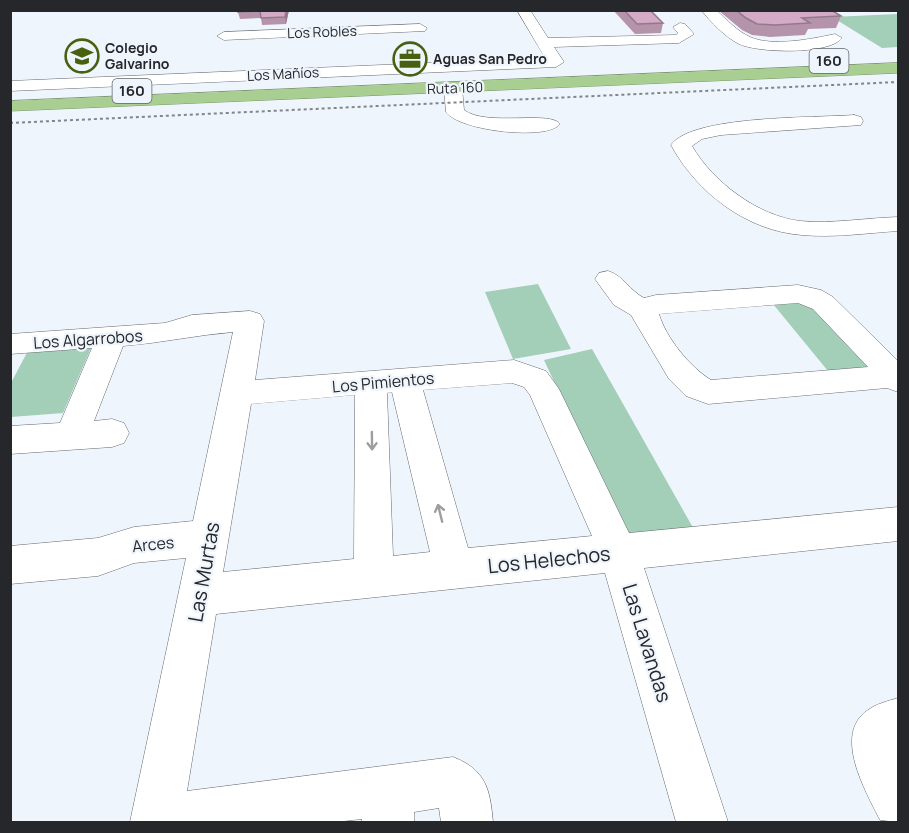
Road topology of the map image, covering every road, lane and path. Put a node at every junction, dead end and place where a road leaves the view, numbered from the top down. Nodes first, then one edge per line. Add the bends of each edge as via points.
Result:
1 (416, 10) edge
2 (523, 10) edge
3 (708, 10) edge
4 (230, 19) dead end
5 (582, 25) dead end
6 (835, 38) edge
7 (423, 39) junction
8 (748, 42) junction
9 (598, 43) junction
10 (545, 45) junction
11 (220, 46) junction
12 (898, 58) edge
13 (431, 68) junction
14 (898, 68) edge
15 (562, 73) junction
16 (210, 78) junction
17 (10, 86) edge
18 (453, 88) junction
19 (10, 96) edge
20 (10, 106) edge
21 (854, 122) dead end
22 (550, 124) dead end
23 (898, 224) edge
24 (608, 279) dead end
25 (645, 310) junction
26 (249, 328) joint
27 (112, 337) junction
28 (10, 344) edge
29 (529, 375) joint
30 (897, 378) edge
31 (388, 381) junction
32 (237, 393) junction
33 (112, 433) dead end
34 (71, 436) junction
35 (10, 440) edge
36 (898, 524) edge
37 (619, 553) junction
38 (205, 565) junction
39 (454, 570) junction
40 (13, 571) edge
41 (374, 578) junction
42 (887, 730) edge
43 (898, 802) edge
44 (463, 804) edge
45 (387, 806) edge
46 (156, 822) edge
47 (702, 822) edge

1 - 7 street
2 - 10 street
3 - 8 street
4 - 11 street
5 - 9 street
6 - 8 street via 809,44
7 - 11 street, Los Robles via 364,23 264,28
7 - 13 street
8 - 9 street via 682,32
9 - 10 street
10 - 15 street
11 - 16 street
12 - 15 highway, Ruta 160 / 160
13 - 15 street, Los Mañíos
13 - 16 street, Los Mañíos
14 - 15 highway, Ruta 160 / 160
15 - 18 highway, Ruta 160 / 160
15 - 19 highway, Ruta 160 / 160
16 - 17 street, Los Mañíos
18 - 20 highway, Ruta 160 / 160
18 - 22 street via 455,112 469,121
21 - 23 street via 721,129 695,135 681,145 701,174 758,216 800,228
24 - 25 street via 624,299
25 - 30 street via 646,319 687,379 708,392
25 - 30 street via 656,304 798,294 807,284
26 - 27 street, Los Algarrobos via 182,338 165,333
26 - 32 street, Las Murtas
27 - 28 street, Los Algarrobos
27 - 34 street
29 - 31 street, Los Pimientos via 514,371
29 - 37 street, Las Lavandas via 543,389
31 - 32 street, Los Pimientos
39 -> 31 street
31 -> 41 street
32 - 38 street, Las Murtas
33 - 34 street
34 - 35 street
36 - 37 street, Los Helechos
37 - 39 street, Los Helechos
37 - 47 street, Las Lavandas
38 - 40 street, Arces via 118,568 98,557
38 - 41 street, Los Helechos
38 - 46 street, Las Murtas
39 - 41 street, Los Helechos
42 - 43 street via 877,757
44 - 45 street via 446,782
45 - 46 street

